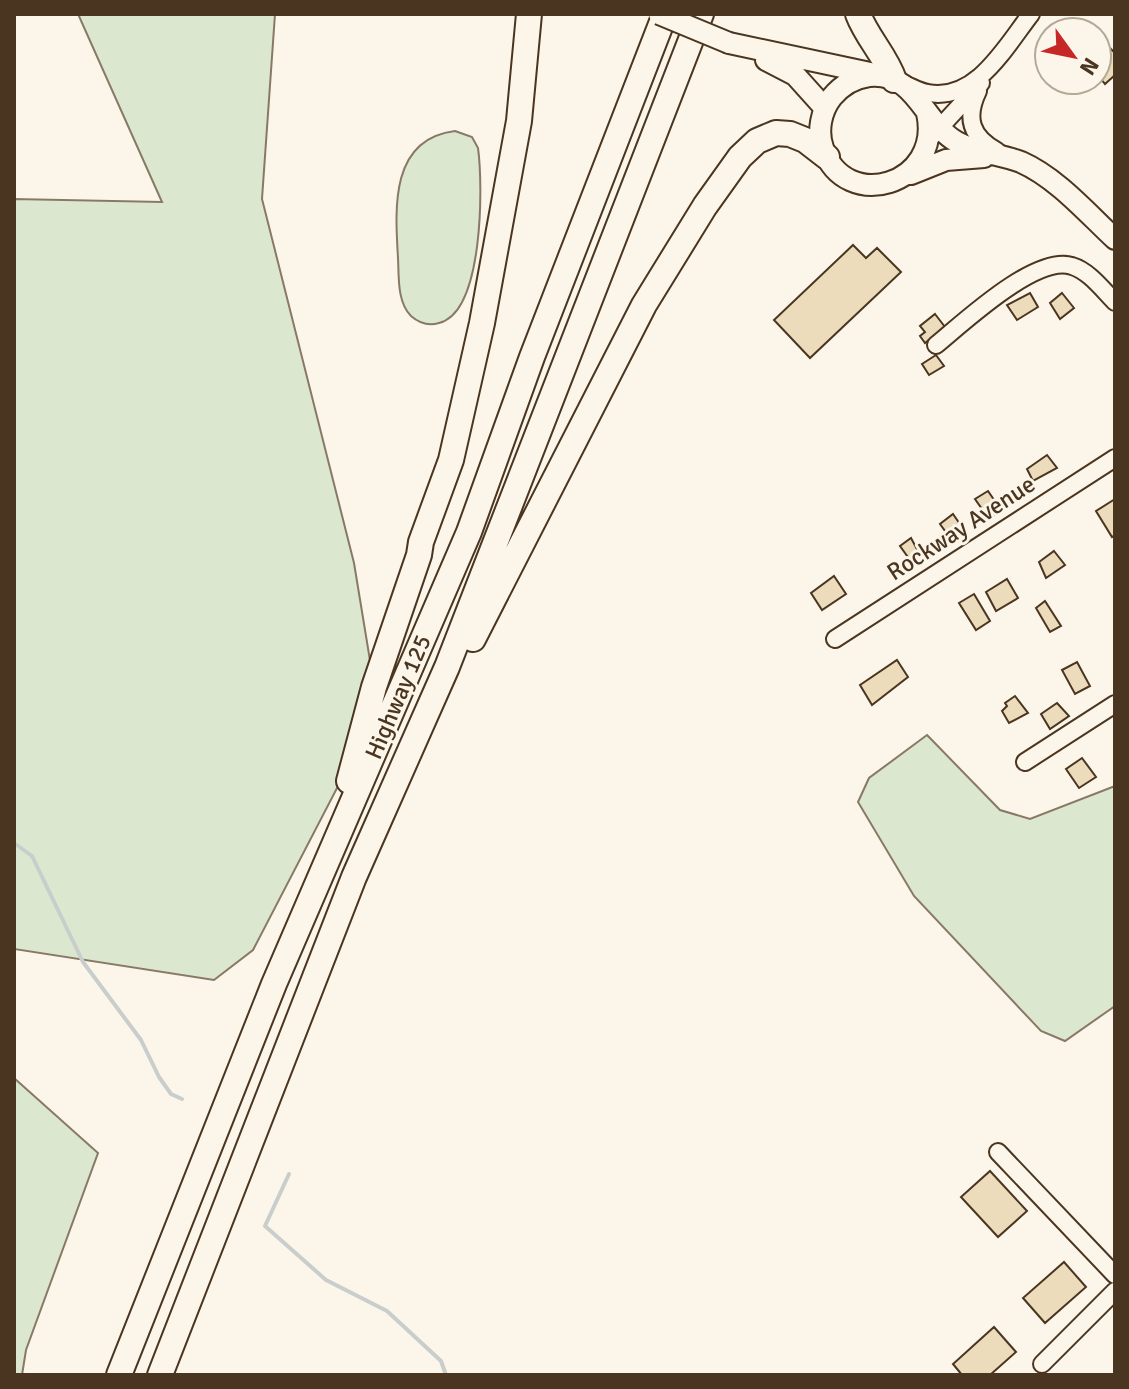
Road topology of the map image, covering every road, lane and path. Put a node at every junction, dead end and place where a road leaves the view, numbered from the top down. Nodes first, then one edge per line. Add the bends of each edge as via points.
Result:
1 (662, 14) edge
2 (701, 14) edge
3 (858, 14) edge
4 (1031, 14) edge
5 (529, 15) edge
6 (729, 43) junction
7 (992, 64) junction
8 (894, 80) junction
9 (982, 82) junction
10 (824, 111) junction
11 (931, 127) junction
12 (827, 157) junction
13 (1013, 159) junction
14 (900, 179) junction
15 (1115, 239) edge
16 (1115, 302) edge
17 (936, 345) dead end
18 (1115, 458) edge
19 (835, 639) dead end
20 (1115, 704) edge
21 (1025, 762) dead end
22 (326, 864) junction
23 (354, 877) junction
24 (998, 1152) dead end
25 (1115, 1275) edge
26 (1115, 1291) edge
27 (1042, 1364) dead end
28 (119, 1375) edge
29 (160, 1375) edge

1 - 6 main road, bridge
1 - 22 highway, Highway 125 via 469,532
2 - 23 highway, Highway 125 via 447,667
3 - 8 highway
4 - 7 street
5 - 22 highway via 519,121 462,420 374,687
6 - 8 main road
6 - 10 main road via 795,75
7 - 8 street via 973,82 950,93 926,93
7 - 9 street
8 - 10 main road via 866,77 848,83
8 - 11 main road via 917,96
9 - 11 street
9 - 13 street via 972,107 975,133
10 - 12 main road via 821,139
11 - 13 main road via 960,144
11 - 14 main road via 921,159
12 - 14 main road via 846,177 864,184
12 - 23 highway via 790,134 765,136 740,157 705,206 638,316
13 - 14 main road via 946,160
13 - 15 main road via 1053,182
16 - 17 street via 1078,268 1048,266 994,296
18 - 19 street, Rockway Avenue
20 - 21 street
22 - 28 highway, Highway 125
23 - 29 highway, Highway 125
24 - 25 street
26 - 27 street

